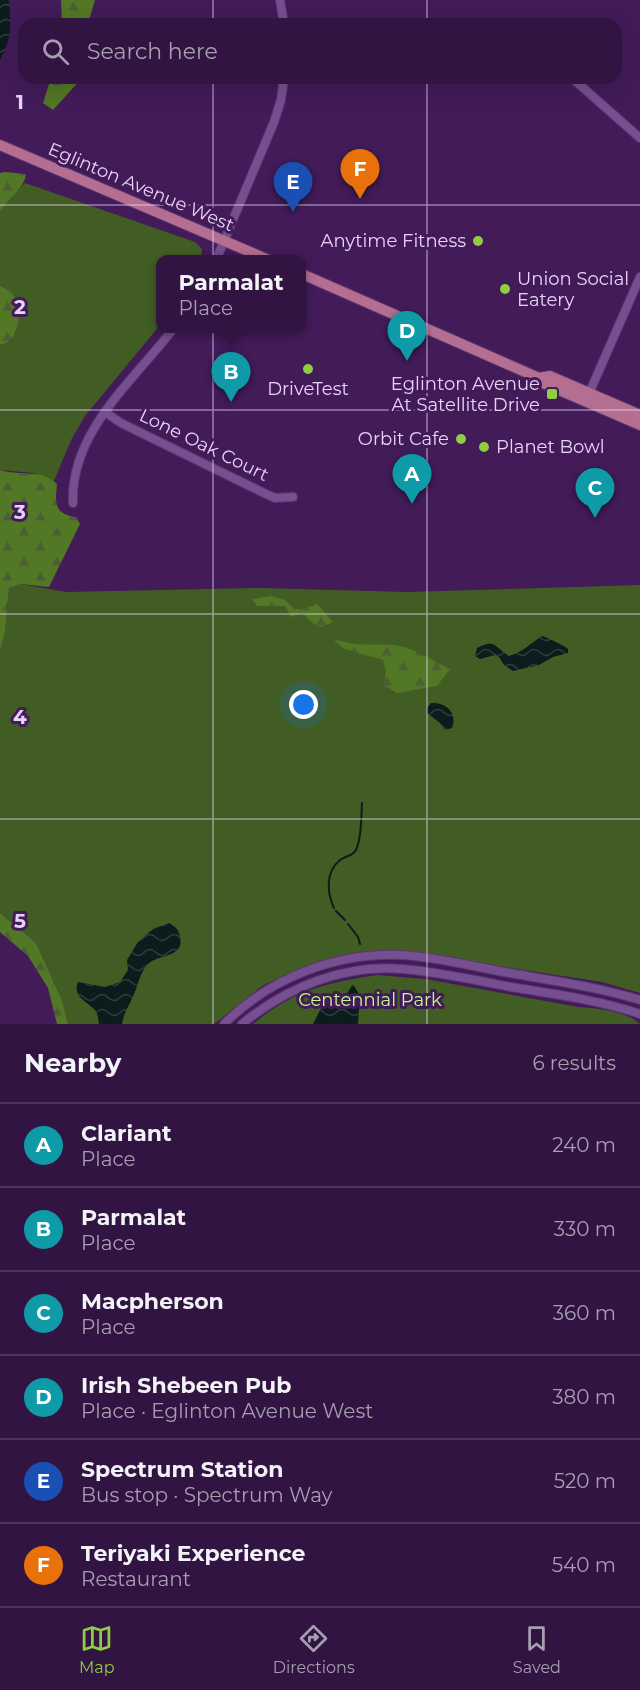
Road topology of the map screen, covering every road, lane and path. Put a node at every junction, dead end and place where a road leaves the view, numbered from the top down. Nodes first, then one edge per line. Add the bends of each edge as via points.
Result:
1 (280, 0) edge
2 (283, 18) edge
3 (283, 84) edge
4 (579, 84) edge
5 (640, 138) edge
6 (0, 145) edge
7 (224, 240) junction
8 (218, 255) edge
9 (258, 255) edge
10 (306, 276) edge
11 (640, 277) edge
12 (170, 333) edge
13 (588, 397) junction
14 (105, 412) junction
15 (640, 415) edge
16 (640, 425) edge
17 (292, 497) dead end
18 (73, 503) dead end
19 (640, 1000) edge
20 (640, 1014) edge
21 (224, 1024) edge
22 (242, 1024) edge

1 - 2 street
3 - 7 street via 274,122
4 - 5 street
6 - 7 main road, Eglinton Avenue West
7 - 8 street
7 - 9 main road, Eglinton Avenue West
10 - 13 main road via 545,384
11 - 13 street
12 - 14 street
13 - 15 main road
13 - 16 main road
14 - 17 street, Lone Oak Court via 266,494
14 - 18 street via 75,471
19 - 21 street via 432,959 373,956 328,963 292,976 256,997
20 - 22 street via 597,1002 430,973 373,969 298,988

